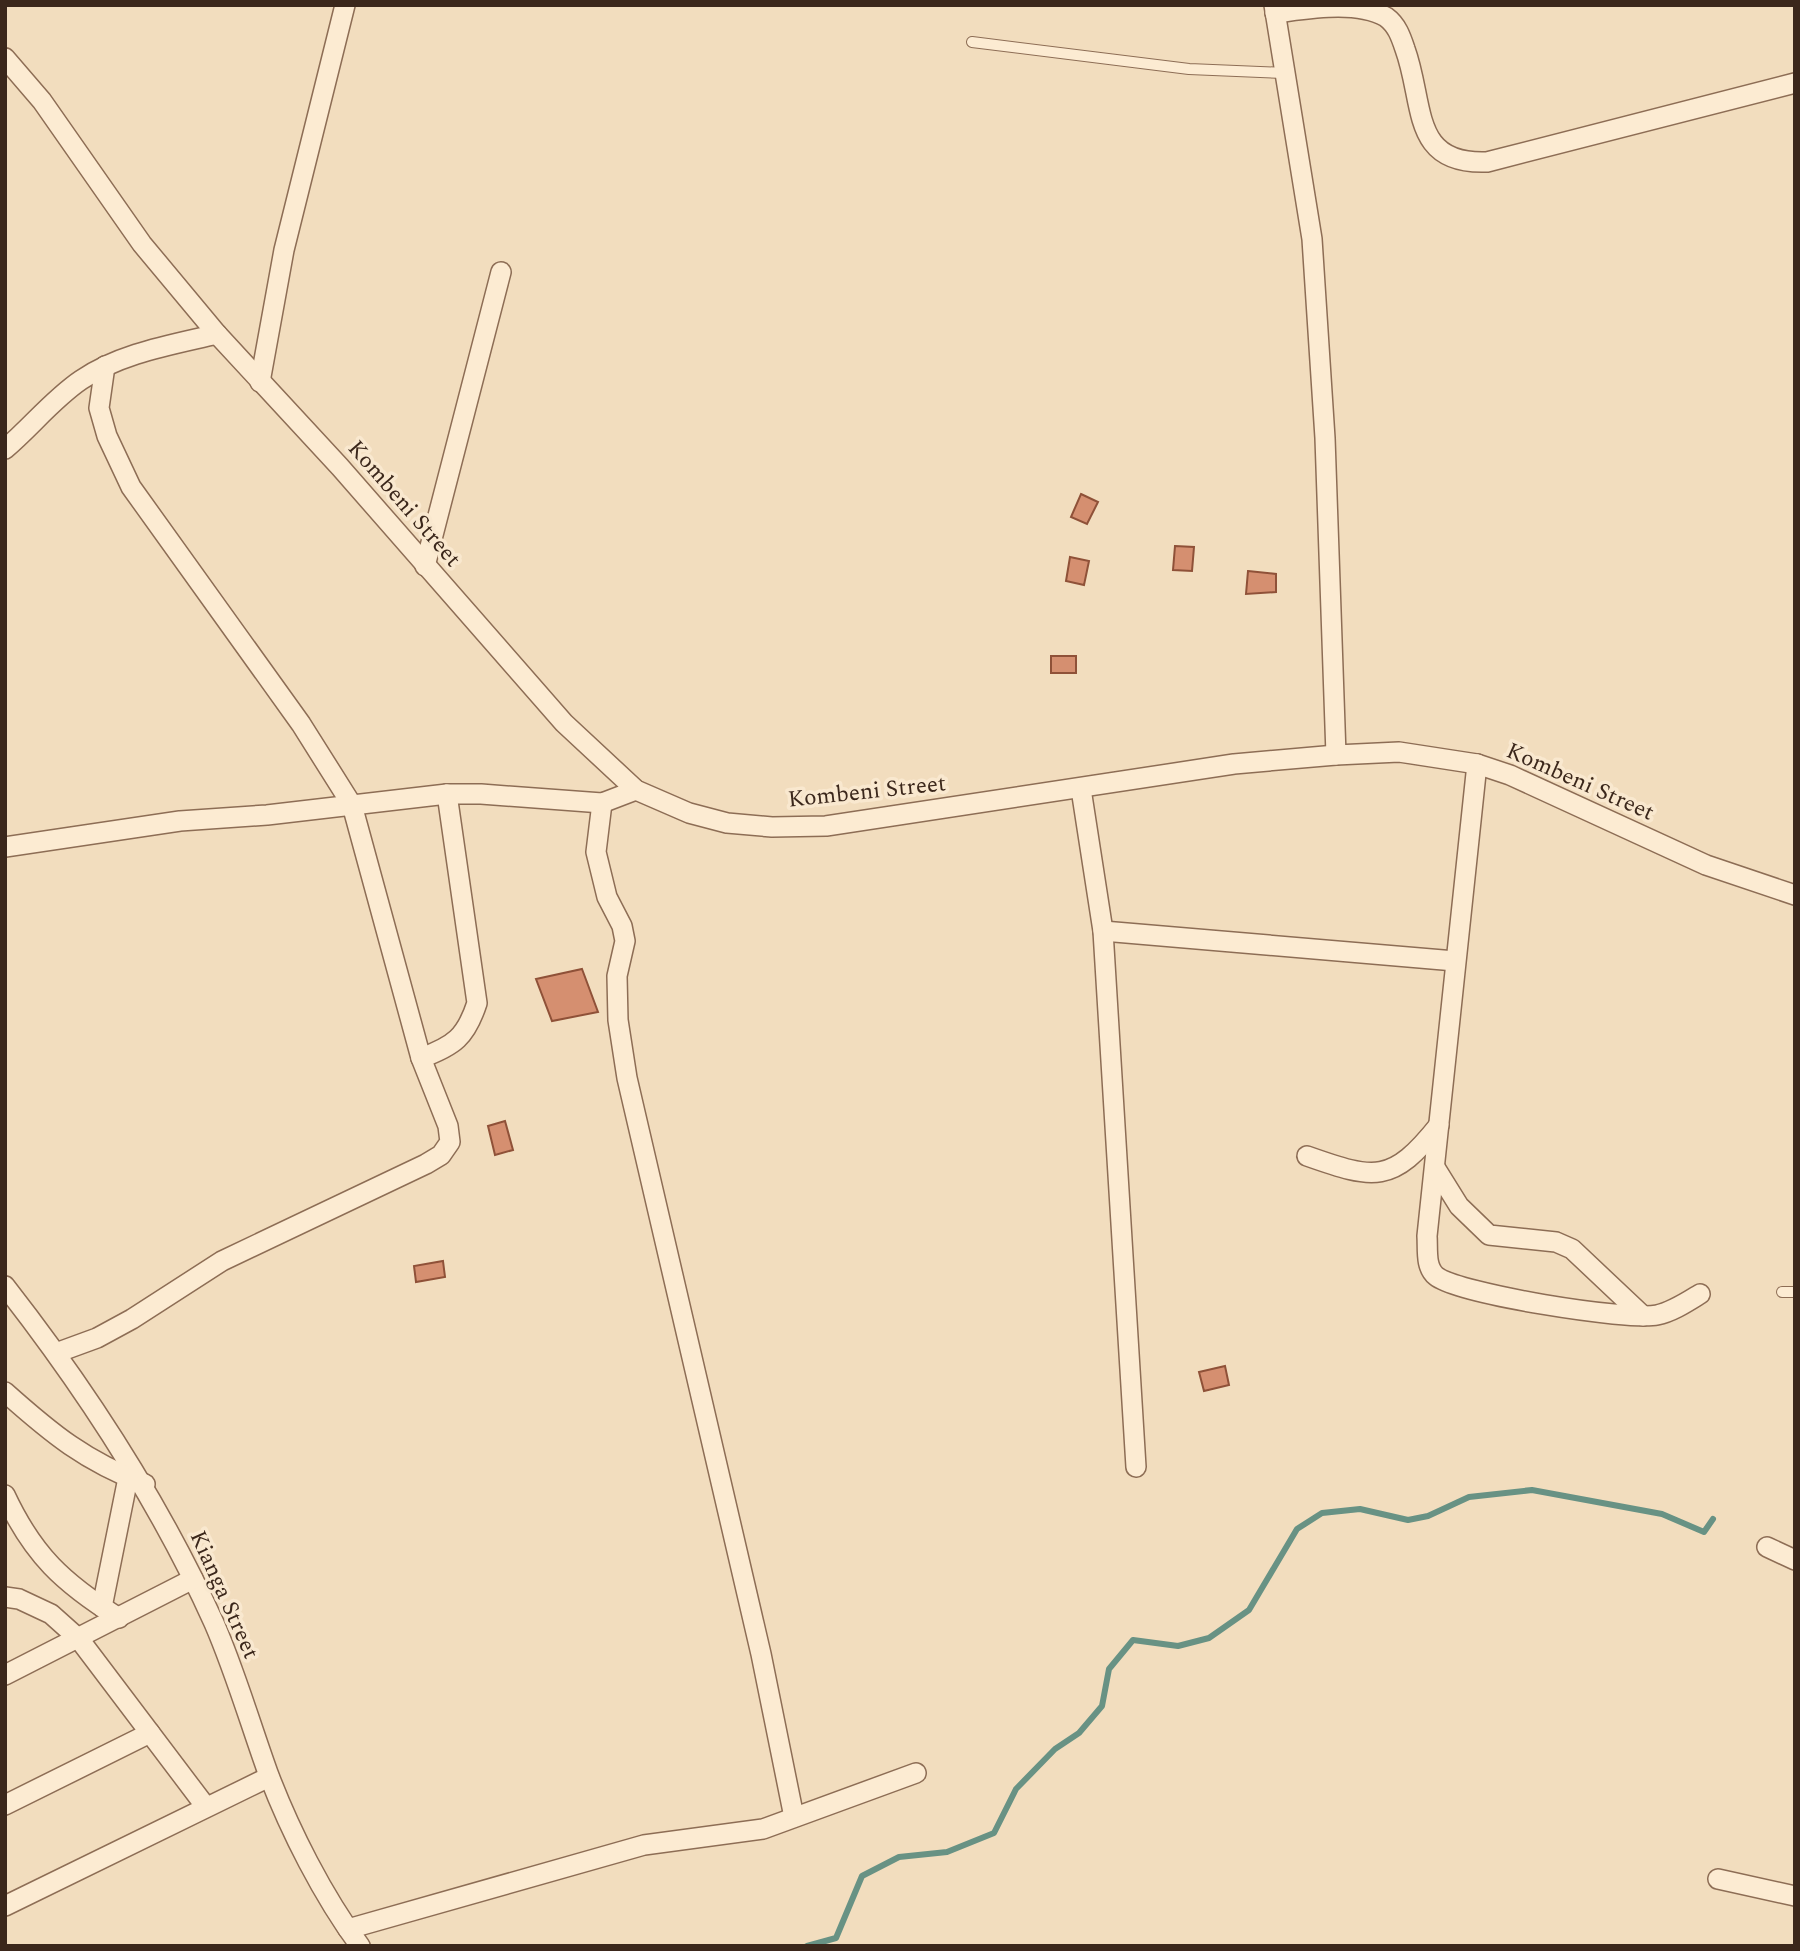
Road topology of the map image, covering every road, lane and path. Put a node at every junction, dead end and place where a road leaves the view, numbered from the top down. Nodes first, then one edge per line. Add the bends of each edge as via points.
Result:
1 (345, 5) edge
2 (1274, 9) edge
3 (972, 43) dead end
4 (5, 58) edge
5 (1284, 73) junction
6 (1795, 83) edge
7 (501, 272) dead end
8 (217, 334) junction
9 (106, 366) junction
10 (260, 382) junction
11 (5, 449) edge
12 (425, 566) junction
13 (1336, 755) junction
14 (1477, 764) junction
15 (1081, 789) junction
16 (636, 790) junction
17 (447, 794) junction
18 (602, 803) junction
19 (352, 806) junction
20 (5, 847) edge
21 (1795, 895) edge
22 (1102, 931) junction
23 (1455, 961) junction
24 (421, 1058) junction
25 (1440, 1124) junction
26 (1307, 1156) dead end
27 (1436, 1169) junction
28 (5, 1286) edge
29 (1782, 1292) dead end
30 (1795, 1292) edge
31 (1700, 1294) dead end
32 (1643, 1316) junction
33 (57, 1353) junction
34 (5, 1392) edge
35 (1136, 1467) dead end
36 (136, 1481) junction
37 (5, 1495) edge
38 (1767, 1547) dead end
39 (1795, 1560) edge
40 (194, 1580) junction
41 (5, 1597) edge
42 (110, 1613) junction
43 (79, 1639) junction
44 (5, 1675) edge
45 (150, 1733) junction
46 (916, 1773) dead end
47 (270, 1777) junction
48 (5, 1805) edge
49 (206, 1807) junction
50 (794, 1817) junction
51 (1718, 1878) dead end
52 (1795, 1896) edge
53 (5, 1906) edge
54 (348, 1929) junction
55 (360, 1946) edge

1 - 10 street via 284,250
2 - 5 street
2 - 6 street via 1330,7 1386,17 1405,48 1426,132 1439,153 1463,163 1487,162
3 - 5 lane via 1189,69
4 - 8 street, Kombeni Street via 42,101 142,244
5 - 13 street via 1312,239 1325,438
7 - 12 street
8 - 9 street
8 - 10 street, Kombeni Street
9 - 11 street via 80,380
9 - 19 street via 99,408 131,487 301,724
10 - 12 street, Kombeni Street
12 - 16 street, Kombeni Street via 564,723
13 - 14 street, Kombeni Street via 1399,752
13 - 15 street, Kombeni Street via 1234,764
14 - 21 street, Kombeni Street via 1706,865
14 - 23 street
15 - 16 street, Kombeni Street via 825,826 772,827 727,824
15 - 22 street
16 - 18 street
17 - 18 street
17 - 19 street
17 - 24 street via 477,1003 469,1026 456,1041
18 - 50 street via 596,852 625,941 617,976 627,1078 761,1654
19 - 20 street via 180,821
19 - 24 street
22 - 23 street
22 - 35 street
23 - 25 street
24 - 33 street via 449,1126 450,1142 441,1155 222,1261 132,1319
25 - 26 street via 1407,1162 1390,1171 1344,1170
25 - 27 street
27 - 32 street via 1460,1206 1489,1235 1556,1242 1572,1249
27 - 32 street via 1427,1236 1428,1264 1435,1275 1449,1284 1487,1294
28 - 33 street, Kianga Street
29 - 30 lane
31 - 32 street via 1658,1315
33 - 36 street, Kianga Street
34 - 36 street via 79,1454
36 - 40 street, Kianga Street
36 - 42 street
37 - 42 street via 25,1536 49,1566
38 - 39 street
40 - 42 street
40 - 47 street, Kianga Street
41 - 43 street via 51,1614
42 - 43 street
43 - 44 street
43 - 45 street
45 - 48 street
45 - 49 street
46 - 50 street
47 - 49 street
47 - 54 street, Kianga Street via 321,1886
49 - 53 street
50 - 54 street via 762,1829 644,1845
51 - 52 street
54 - 55 street, Kianga Street

